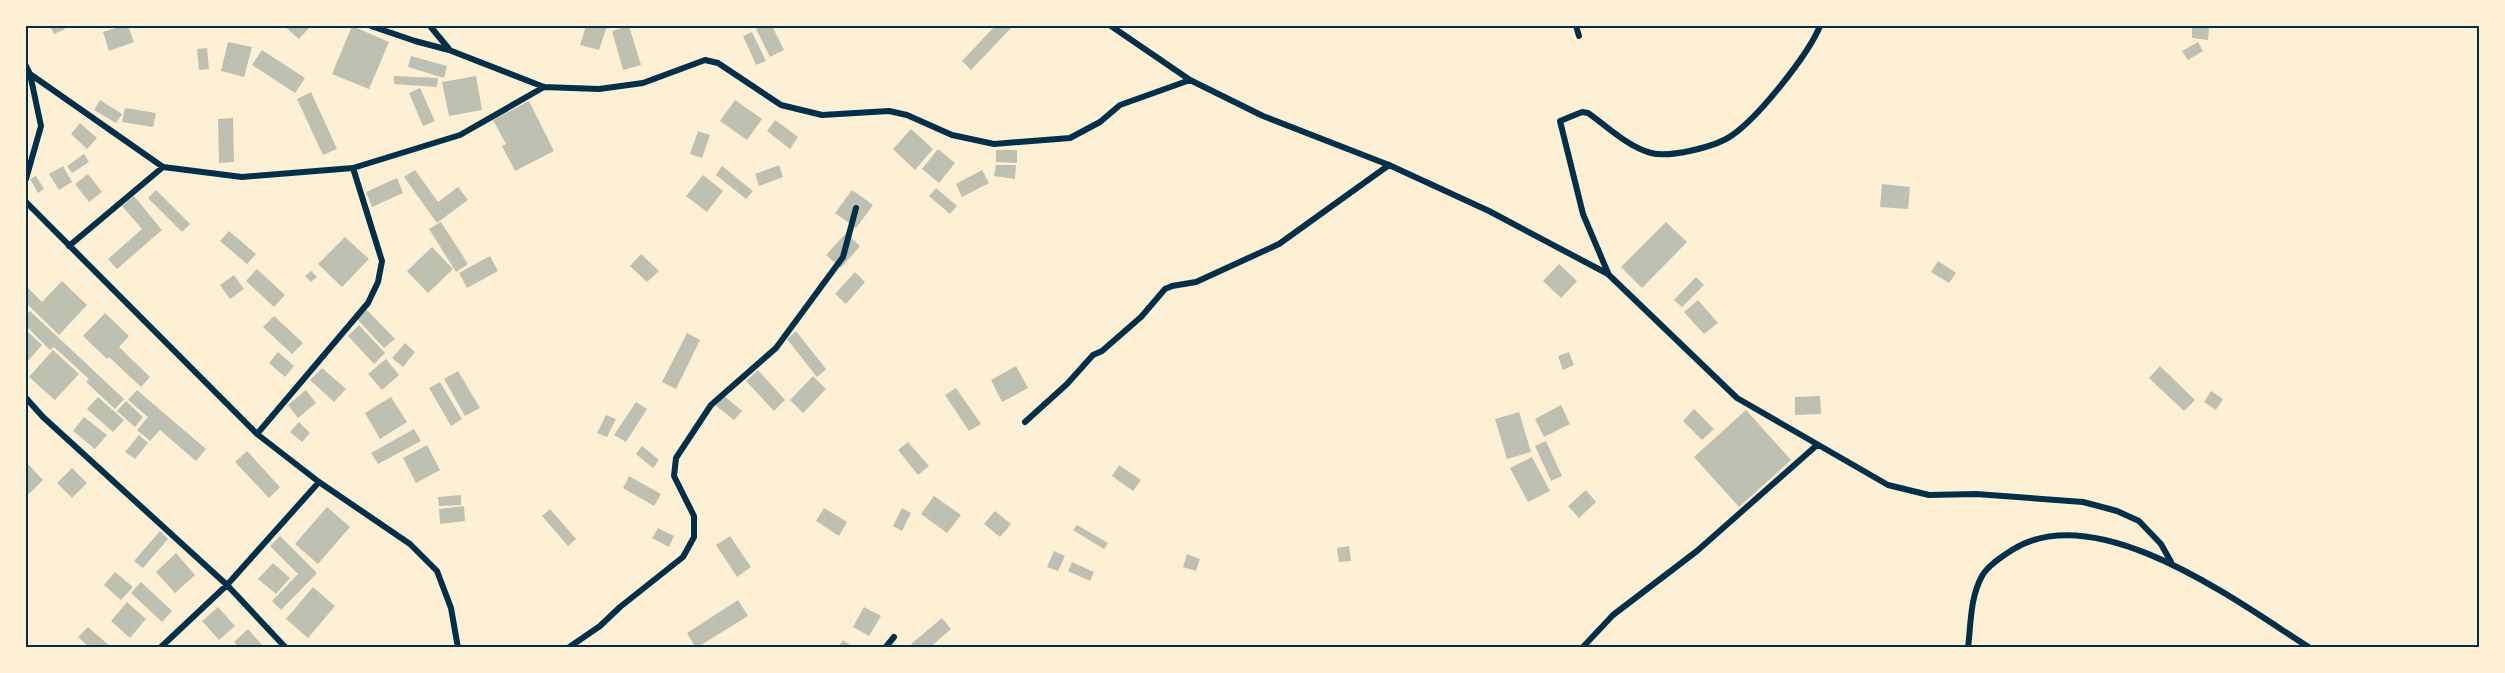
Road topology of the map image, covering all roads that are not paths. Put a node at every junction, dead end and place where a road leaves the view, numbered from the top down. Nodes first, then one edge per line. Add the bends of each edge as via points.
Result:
1 (371, 26) edge
2 (430, 26) edge
3 (1111, 26) edge
4 (1576, 26) edge
5 (1820, 26) edge
6 (1579, 36) dead end
7 (449, 50) junction
8 (26, 66) edge
9 (30, 74) junction
10 (1190, 80) junction
11 (544, 87) junction
12 (1389, 165) junction
13 (163, 167) junction
14 (353, 168) junction
15 (26, 180) edge
16 (26, 202) edge
17 (856, 208) dead end
18 (69, 246) junction
19 (1608, 274) junction
20 (26, 398) edge
21 (1025, 422) dead end
22 (257, 434) junction
23 (1817, 445) junction
24 (319, 482) junction
25 (2171, 562) junction
26 (227, 585) junction
27 (894, 637) dead end
28 (160, 648) edge
29 (286, 648) edge
30 (458, 648) edge
31 (568, 648) edge
32 (885, 648) edge
33 (1582, 648) edge
34 (1968, 648) edge
35 (2310, 648) edge

1 - 7 street
2 - 7 street
3 - 10 street
4 - 6 street
5 - 19 street via 1813,43 1797,63 1749,121 1729,138 1668,155 1650,153 1588,113 1560,121 1582,214
7 - 11 street
8 - 9 street
9 - 13 street
9 - 15 street via 41,126
10 - 11 street via 1120,105 1100,122 1070,138 994,144 952,135 907,114 889,111 822,115 781,105 718,63 705,60 642,83 598,89
10 - 12 street via 1263,116
11 - 14 street via 460,135
12 - 19 street via 1489,211
12 - 21 street via 1279,244 1196,282 1165,290 1141,317 1093,355
13 - 14 street via 242,177
13 - 18 street
14 - 22 street via 382,261 378,282 368,303
16 - 18 street
17 - 31 street via 843,257 776,348 711,405 676,458 674,476 694,516 694,537 683,557
18 - 22 street
19 - 23 street via 1737,398
20 - 26 street
22 - 24 street
23 - 25 street via 1888,485 1929,495 1977,494 2084,502 2117,512 2139,522 2161,544
23 - 33 street via 1697,551 1613,615
24 - 26 street
24 - 30 street via 410,544 437,571 451,608
25 - 34 street via 2106,539 2063,535 2027,541 1983,574 1973,596
25 - 35 street
26 - 28 street
26 - 29 street
27 - 32 street

